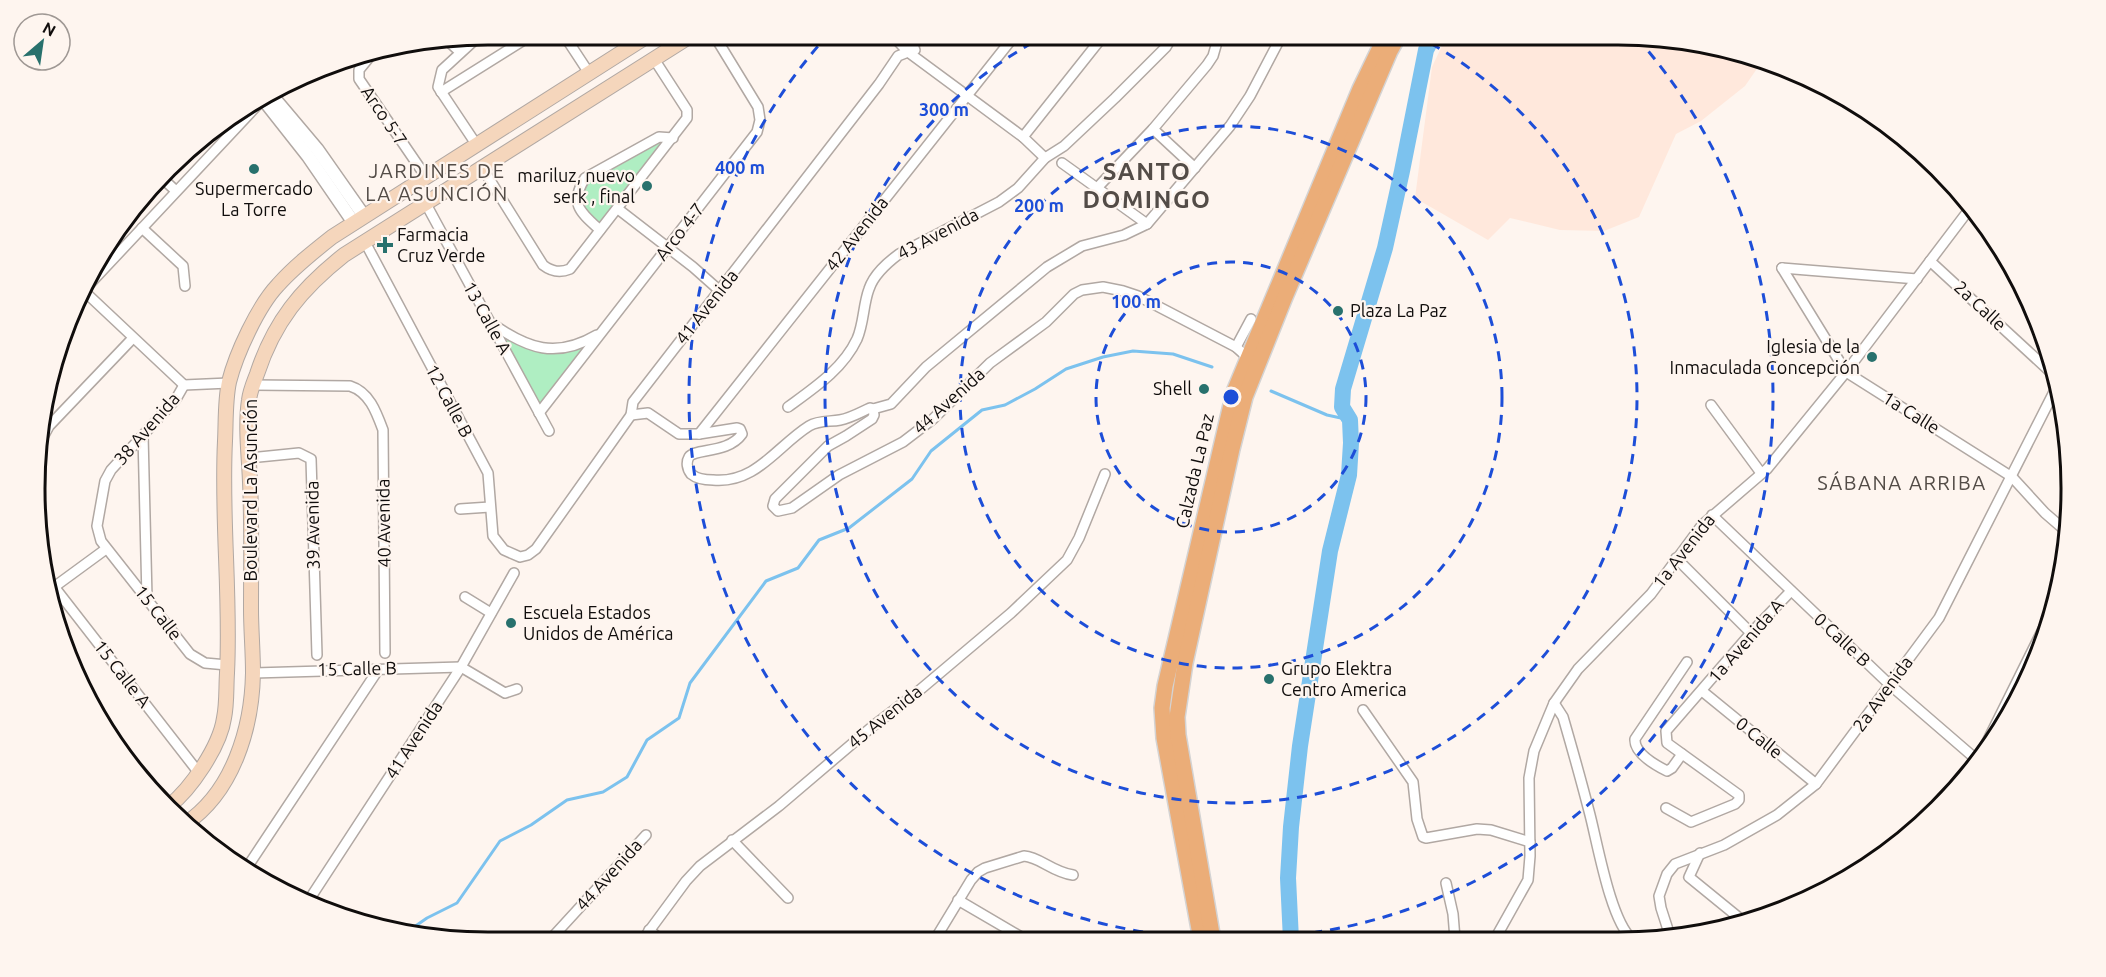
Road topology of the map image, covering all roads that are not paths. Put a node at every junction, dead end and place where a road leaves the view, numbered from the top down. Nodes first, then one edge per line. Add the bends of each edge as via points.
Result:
1 (515, 45) edge
2 (571, 45) edge
3 (630, 45) edge
4 (674, 45) edge
5 (721, 45) edge
6 (901, 45) edge
7 (906, 45) edge
8 (910, 45) edge
9 (1006, 45) edge
10 (1095, 45) edge
11 (1167, 45) edge
12 (1216, 45) edge
13 (1276, 45) edge
14 (1381, 45) edge
15 (1393, 45) edge
16 (467, 46) edge
17 (454, 47) edge
18 (905, 50) junction
19 (460, 52) junction
20 (654, 59) junction
21 (365, 63) edge
22 (589, 73) junction
23 (560, 91) junction
24 (441, 92) junction
25 (967, 95) junction
26 (267, 104) edge
27 (574, 111) junction
28 (242, 120) edge
29 (1153, 129) junction
30 (1023, 137) junction
31 (673, 138) junction
32 (477, 144) junction
33 (1045, 158) junction
34 (452, 160) junction
35 (1062, 163) dead end
36 (1195, 168) junction
37 (483, 169) junction
38 (426, 177) junction
39 (464, 180) junction
40 (167, 183) edge
41 (1096, 189) junction
42 (176, 192) junction
43 (426, 204) junction
44 (618, 209) junction
45 (1965, 214) edge
46 (359, 220) junction
47 (392, 224) junction
48 (1147, 224) junction
49 (142, 228) junction
50 (600, 230) junction
51 (365, 242) junction
52 (668, 248) junction
53 (1930, 261) junction
54 (102, 271) edge
55 (1917, 279) junction
56 (186, 286) dead end
57 (720, 291) junction
58 (89, 295) edge
59 (1251, 319) dead end
60 (489, 321) junction
61 (603, 331) junction
62 (133, 338) junction
63 (1241, 352) junction
64 (2043, 364) edge
65 (1846, 372) junction
66 (229, 383) junction
67 (184, 385) junction
68 (253, 385) junction
69 (2051, 398) edge
70 (1711, 405) dead end
71 (788, 407) dead end
72 (227, 410) junction
73 (249, 410) junction
74 (873, 410) junction
75 (539, 413) junction
76 (631, 415) junction
77 (50, 425) edge
78 (549, 431) dead end
79 (699, 434) junction
80 (143, 435) junction
81 (249, 458) junction
82 (1761, 473) junction
83 (1105, 474) dead end
84 (2012, 477) junction
85 (225, 506) junction
86 (251, 506) junction
87 (490, 507) junction
88 (460, 508) dead end
89 (1712, 514) junction
90 (2059, 526) edge
91 (104, 545) junction
92 (520, 557) joint
93 (1676, 558) junction
94 (514, 573) dead end
95 (56, 585) edge
96 (1791, 591) junction
97 (465, 597) dead end
98 (147, 598) junction
99 (59, 599) edge
100 (491, 613) junction
101 (1751, 633) junction
102 (229, 638) junction
103 (251, 638) junction
104 (386, 653) dead end
105 (317, 655) dead end
106 (1687, 662) dead end
107 (227, 665) junction
108 (461, 668) junction
109 (378, 670) junction
110 (253, 673) junction
111 (1889, 684) junction
112 (517, 689) dead end
113 (1702, 692) junction
114 (1554, 703) junction
115 (1363, 710) dead end
116 (1682, 754) junction
117 (1969, 758) edge
118 (199, 773) junction
119 (1816, 784) junction
120 (174, 801) edge
121 (1666, 807) dead end
122 (192, 818) edge
123 (646, 835) dead end
124 (732, 840) junction
125 (1530, 842) junction
126 (1700, 853) junction
127 (250, 862) edge
128 (1072, 875) dead end
129 (1446, 883) dead end
130 (312, 895) edge
131 (788, 898) dead end
132 (958, 900) junction
133 (1736, 916) edge
134 (1668, 929) edge
135 (649, 930) joint
136 (557, 932) edge
137 (652, 932) edge
138 (939, 932) edge
139 (1013, 932) edge
140 (1200, 932) edge
141 (1212, 932) edge
142 (1454, 932) edge
143 (1499, 932) edge
144 (1627, 932) edge

1 - 24 street
2 - 22 street
3 - 22 main road, Boulevard La Asunción
4 - 20 main road, Boulevard La Asunción
5 - 52 street, Arco 4-7 via 758,107 757,132
6 - 18 street
7 - 18 street
8 - 18 street, 41 Avenida
9 - 25 street, 42 Avenida
10 - 30 street
11 - 33 street, 43 Avenida via 1064,146
12 - 29 street via 1207,65
13 - 36 street, 44 Avenida via 1250,96
14 - 63 main road, Calzada La Paz
15 - 141 main road, Calzada La Paz via 1245,397 1185,663 1178,735
16 - 19 street
17 - 19 street
18 - 25 street
18 - 57 street, 41 Avenida
19 - 24 street via 442,70 438,87
20 - 27 main road, Boulevard La Asunción
20 - 31 street via 687,110 684,123
21 - 38 street, Arco 5-7 via 359,70 359,79
22 - 23 main road, Boulevard La Asunción
23 - 27 main road
23 - 32 main road, Boulevard La Asunción
24 - 32 street
25 - 30 street
25 - 79 street, 42 Avenida
26 - 46 street
27 - 37 main road, Boulevard La Asunción
28 - 42 street
29 - 36 street
29 - 41 street
30 - 33 street
31 - 44 street
31 - 50 street via 659,137 585,178 577,200 579,208
32 - 34 main road, Boulevard La Asunción
33 - 71 street, 43 Avenida via 1018,188 999,202 890,261 868,289 857,338 849,353 819,385
34 - 38 main road, Boulevard La Asunción
34 - 39 main road
35 - 41 street
36 - 48 street, 44 Avenida
37 - 39 main road, Boulevard La Asunción
37 - 50 street via 539,260 548,268 559,272 570,269
38 - 46 main road, Boulevard La Asunción
39 - 43 main road, Boulevard La Asunción
40 - 42 street
41 - 48 street
42 - 49 street
43 - 47 main road, Boulevard La Asunción
43 - 60 street, 13 Calle A
44 - 50 street
44 - 52 street
45 - 53 street, 1a Avenida
46 - 47 main road via 361,229 368,231
46 - 66 main road, Boulevard La Asunción via 310,254 276,287 243,343
47 - 51 main road, Boulevard La Asunción
48 - 74 street, 44 Avenida via 1124,235 1082,246 1047,267 926,367 891,404
49 - 54 street
49 - 56 street via 183,266
51 - 68 main road, Boulevard La Asunción via 323,272 293,302 263,355
51 - 87 street, 12 Calle B via 488,473
52 - 57 street
52 - 61 street, Arco 4-7
53 - 55 street, 1a Avenida
53 - 64 street, 2a Calle
55 - 65 street, 1a Avenida
55 - 65 street, 1a Calle via 1782,268
57 - 76 street, 41 Avenida via 633,402
58 - 62 street
59 - 63 street
60 - 61 street, Arco 4-7 via 511,337 542,349 568,347
60 - 75 street, 13 Calle A
61 - 75 street, Arco 4-7
62 - 67 street
62 - 77 street
63 - 74 street, 44 Avenida via 1138,296 1103,287 1082,290 990,363 933,419 903,442 838,476 792,508 778,511 773,506 775,499 828,446 872,418
63 - 140 main road, Calzada La Paz via 1162,708
65 - 82 street, 1a Avenida
65 - 84 street, 1a Calle
66 - 67 street
66 - 72 main road, Boulevard La Asunción
67 - 80 street, 38 Avenida
68 - 73 main road, Boulevard La Asunción
68 - 104 street, 40 Avenida via 350,386 361,389 377,413 383,430
69 - 84 street, 2a Avenida
70 - 82 street
72 - 73 main road
72 - 85 main road, Boulevard La Asunción
73 - 81 main road, Boulevard La Asunción
74 - 79 street, 44 Avenida via 809,426 766,462 726,482 693,475 688,471 688,459 692,454 721,449 742,432 737,428
75 - 78 street, 13 Calle A
76 - 79 street via 648,413 679,434
76 - 92 street, 41 Avenida via 536,549
80 - 91 street, 38 Avenida via 105,481 97,526
80 - 98 street
81 - 86 main road, Boulevard La Asunción
81 - 105 street, 39 Avenida via 299,453 311,459
82 - 89 street, 1a Avenida
83 - 124 street, 45 Avenida via 1067,560 915,694
84 - 90 street, 1a Calle
84 - 111 street, 2a Avenida via 1939,618
85 - 86 main road
85 - 102 main road, Boulevard La Asunción
86 - 103 main road, Boulevard La Asunción
87 - 88 street
87 - 92 street, 12 Calle B via 498,543
89 - 93 street, 1a Avenida
89 - 96 street, 0 Calle B
91 - 95 street
91 - 98 street, 15 Calle
93 - 101 street
93 - 114 street, 1a Avenida via 1651,594 1578,669
94 - 100 street, 41 Avenida
96 - 101 street, 1a Avenida A
96 - 111 street, 0 Calle B
97 - 100 street
98 - 107 street, 15 Calle via 195,658
99 - 118 street, 15 Calle A
100 - 108 street, 41 Avenida
101 - 113 street, 1a Avenida A
102 - 103 main road
102 - 107 main road, Boulevard La Asunción
103 - 110 main road, Boulevard La Asunción
106 - 116 street via 1635,738 1640,752 1667,771
107 - 118 main road, Boulevard La Asunción via 224,720
108 - 109 street, 15 Calle B
108 - 112 street via 505,693
108 - 130 street, 41 Avenida
109 - 110 street, 15 Calle B
109 - 127 street
110 - 122 main road, Boulevard La Asunción via 247,724 239,751 227,778
111 - 117 street, 0 Calle B
111 - 119 street, 2a Avenida
113 - 116 street, 1a Avenida A via 1666,731 1667,743
113 - 119 street, 0 Calle
114 - 125 street, 1a Avenida via 1534,751
114 - 144 street via 1563,717 1603,872
115 - 125 street via 1413,782 1423,837 1491,830
116 - 121 street, 1a Avenida A via 1740,797 1735,804 1691,822
118 - 120 main road, Boulevard La Asunción
119 - 126 street, 2a Avenida via 1777,815 1724,845
123 - 136 street, 44 Avenida
124 - 131 street
124 - 135 street, 45 Avenida via 692,874
125 - 143 street, 1a Avenida via 1528,880
126 - 133 street via 1689,877
126 - 134 street, 2a Avenida via 1675,864 1667,874 1659,896
128 - 132 street via 1059,873 1024,855 978,872
129 - 142 street
132 - 138 street
132 - 139 street
135 - 137 street

